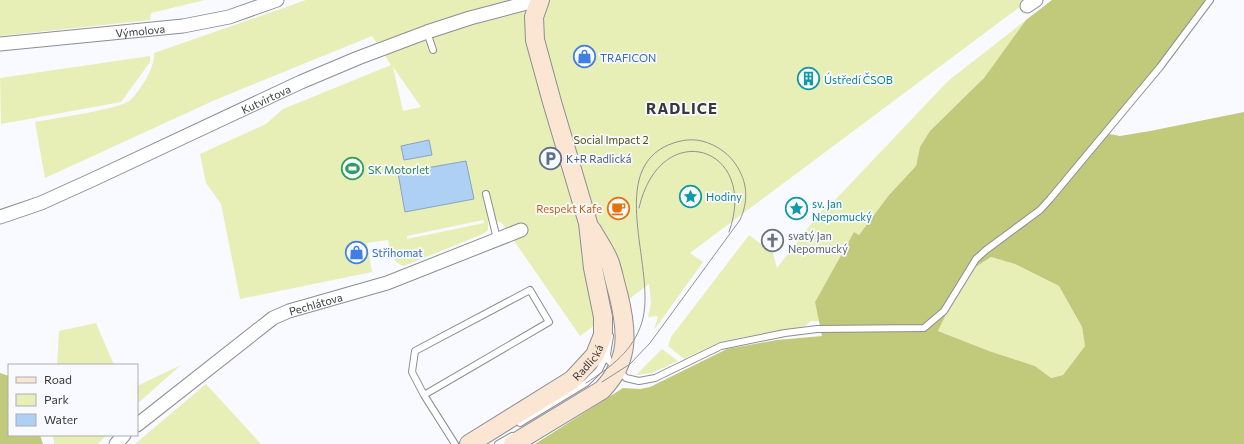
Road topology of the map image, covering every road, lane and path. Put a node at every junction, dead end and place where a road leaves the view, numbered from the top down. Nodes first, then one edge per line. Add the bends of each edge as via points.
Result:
1 (277, 0) edge
2 (539, 0) edge
3 (1210, 0) edge
4 (427, 32) junction
5 (0, 44) edge
6 (433, 50) dead end
7 (486, 194) dead end
8 (0, 217) edge
9 (588, 223) junction
10 (521, 230) dead end
11 (498, 239) junction
12 (598, 283) junction
13 (608, 350) junction
14 (613, 367) junction
15 (565, 386) junction
16 (424, 395) junction
17 (138, 423) edge
18 (524, 428) dead end
19 (512, 434) edge
20 (123, 436) edge
21 (491, 440) dead end
22 (116, 444) edge
23 (455, 444) edge
24 (469, 444) edge
25 (498, 444) edge

1 - 5 street, Výmolova via 229,17 183,26
2 - 4 street, Kutvirtova
2 - 9 main road, Radlická via 534,17 535,40
3 - 14 lane via 1160,67 1050,199 1040,210 976,259 944,311 924,328 825,329 785,333 721,346 646,381 632,381
4 - 6 lane
4 - 8 street, Kutvirtova via 301,82 41,203
7 - 11 lane
9 - 12 main road, Radlická via 593,268
9 - 14 main road, Radlická via 610,262 625,318 625,344
10 - 11 street, Pechlátova
11 - 17 street, Pechlátova via 382,285 289,311 273,318
12 - 13 lane via 606,301 610,328
12 - 15 main road, Radlická via 604,325 600,345 582,371
13 - 14 lane
13 - 14 lane via 608,358
14 - 15 lane
14 - 18 lane via 602,382
14 - 19 main road, Radlická via 602,390
15 - 24 main road, Radlická
16 - 16 lane via 549,322 530,290 415,351 412,372
16 - 23 lane
19 - 21 lane
19 - 25 lane
20 - 22 street

